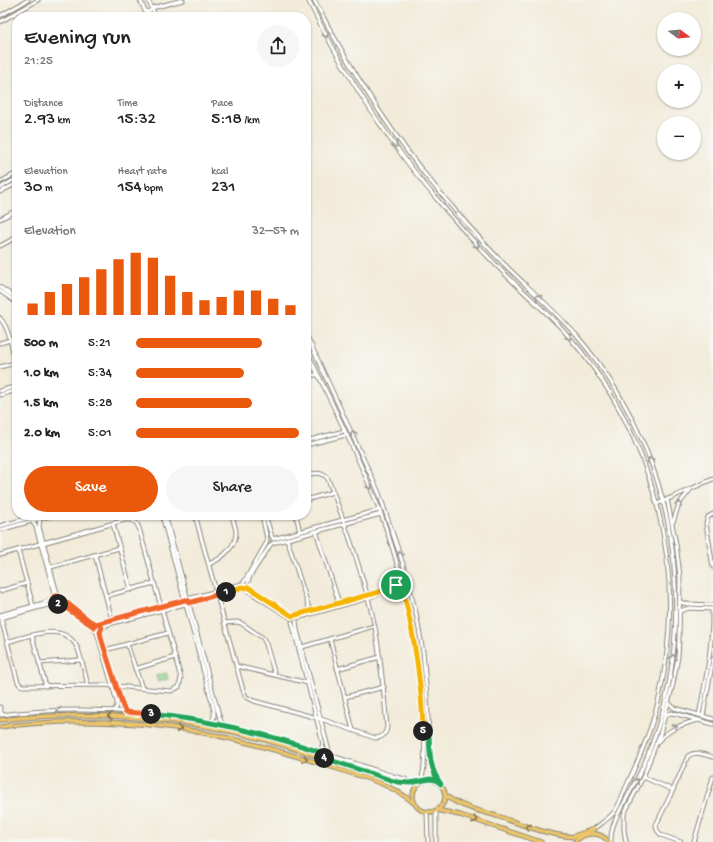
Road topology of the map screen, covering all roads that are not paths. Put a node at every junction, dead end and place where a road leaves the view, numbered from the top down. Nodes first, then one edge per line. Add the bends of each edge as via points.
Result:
1 (28, 0) edge
2 (38, 0) edge
3 (140, 0) edge
4 (148, 0) edge
5 (183, 0) edge
6 (308, 0) edge
7 (314, 0) edge
8 (152, 8) junction
9 (145, 11) joint
10 (18, 12) edge
11 (154, 12) edge
12 (12, 15) edge
13 (1, 16) edge
14 (4, 20) junction
15 (0, 22) edge
16 (12, 176) edge
17 (12, 181) edge
18 (0, 182) edge
19 (12, 186) edge
20 (0, 188) edge
21 (0, 192) edge
22 (12, 213) edge
23 (0, 219) edge
24 (12, 240) edge
25 (0, 246) edge
26 (0, 287) edge
27 (0, 291) edge
28 (12, 295) edge
29 (12, 299) edge
30 (0, 318) edge
31 (10, 340) junction
32 (0, 343) edge
33 (311, 344) edge
34 (12, 348) edge
35 (311, 361) edge
36 (12, 364) edge
37 (0, 367) edge
38 (314, 367) junction
39 (311, 369) edge
40 (311, 375) edge
41 (318, 375) junction
42 (326, 376) junction
43 (320, 380) junction
44 (332, 389) junction
45 (10, 390) joint
46 (0, 391) edge
47 (326, 392) junction
48 (0, 395) edge
49 (345, 433) junction
50 (311, 440) edge
51 (311, 443) edge
52 (311, 474) edge
53 (713, 479) edge
54 (657, 481) junction
55 (651, 483) junction
56 (693, 488) junction
57 (333, 492) junction
58 (311, 499) edge
59 (667, 499) junction
60 (663, 501) junction
61 (657, 504) junction
62 (379, 510) junction
63 (381, 514) junction
64 (713, 514) edge
65 (27, 520) edge
66 (40, 520) edge
67 (164, 520) edge
68 (166, 520) edge
69 (197, 520) edge
70 (233, 520) edge
71 (264, 520) edge
72 (266, 520) edge
73 (297, 520) edge
74 (32, 521) joint
75 (345, 521) junction
76 (113, 524) junction
77 (672, 524) junction
78 (0, 526) edge
79 (0, 530) edge
80 (316, 531) junction
81 (300, 532) junction
82 (713, 538) edge
83 (287, 539) junction
84 (708, 540) junction
85 (271, 541) junction
86 (43, 544) junction
87 (120, 548) junction
88 (18, 550) junction
89 (0, 555) edge
90 (95, 555) junction
91 (177, 564) junction
92 (209, 564) junction
93 (51, 567) junction
94 (713, 567) edge
95 (401, 581) junction
96 (27, 583) junction
97 (154, 583) junction
98 (245, 585) junction
99 (131, 590) junction
100 (403, 590) junction
101 (0, 591) edge
102 (217, 593) junction
103 (106, 596) junction
104 (53, 597) junction
105 (368, 597) junction
106 (59, 598) junction
107 (413, 600) junction
108 (187, 601) junction
109 (406, 602) junction
110 (680, 602) junction
111 (56, 603) junction
112 (339, 603) junction
113 (687, 604) junction
114 (713, 605) edge
115 (33, 606) junction
116 (161, 608) junction
117 (686, 608) junction
118 (712, 609) edge
119 (680, 610) junction
120 (310, 611) junction
121 (416, 613) junction
122 (409, 615) junction
123 (0, 617) edge
124 (292, 618) junction
125 (112, 620) junction
126 (297, 620) junction
127 (224, 623) junction
128 (96, 625) junction
129 (374, 626) junction
130 (100, 631) junction
131 (168, 633) junction
132 (32, 636) junction
133 (196, 636) junction
134 (330, 639) junction
135 (7, 642) junction
136 (128, 644) junction
137 (302, 647) junction
138 (105, 650) junction
139 (175, 657) junction
140 (380, 657) junction
141 (713, 659) edge
142 (81, 660) junction
143 (39, 663) junction
144 (236, 666) junction
145 (135, 669) junction
146 (337, 670) junction
147 (275, 675) junction
148 (308, 683) junction
149 (88, 685) junction
150 (46, 686) junction
151 (114, 686) junction
152 (384, 687) junction
153 (142, 688) junction
154 (345, 697) junction
155 (668, 703) junction
156 (0, 707) edge
157 (676, 709) junction
158 (114, 711) junction
159 (126, 712) junction
160 (674, 713) junction
161 (1, 715) edge
162 (665, 715) junction
163 (48, 716) junction
164 (701, 716) junction
165 (37, 717) junction
166 (316, 718) junction
167 (321, 719) junction
168 (713, 719) edge
169 (0, 720) edge
170 (699, 720) junction
171 (38, 723) junction
172 (48, 723) junction
173 (211, 723) junction
174 (713, 724) edge
175 (222, 725) junction
176 (0, 726) edge
177 (353, 730) junction
178 (424, 734) junction
179 (429, 734) junction
180 (656, 744) junction
181 (322, 752) junction
182 (330, 755) junction
183 (713, 757) edge
184 (322, 758) junction
185 (424, 760) junction
186 (430, 760) junction
187 (643, 777) junction
188 (713, 777) edge
189 (420, 782) junction
190 (410, 783) junction
191 (441, 784) junction
192 (673, 790) junction
193 (446, 796) junction
194 (621, 798) junction
195 (626, 801) junction
196 (414, 803) junction
197 (623, 810) junction
198 (436, 811) junction
199 (427, 812) junction
200 (594, 829) junction
201 (588, 834) junction
202 (568, 837) junction
203 (580, 837) junction
204 (428, 840) edge
205 (436, 840) edge
206 (541, 842) edge
207 (576, 842) edge
208 (610, 842) edge
209 (626, 842) edge
210 (681, 842) edge
211 (694, 842) edge

1 - 13 street
2 - 10 street
3 - 9 street
4 - 8 street
5 - 8 street
6 -> 55 street via 371,111 427,187 480,249 559,326 596,372 626,422
54 -> 7 street via 635,425 603,369 569,327 501,261 440,193 361,83
8 - 9 street via 150,12
8 - 11 street
12 - 14 street
13 - 14 street
14 - 15 street
16 - 18 street
17 - 20 street
19 - 21 street
22 - 23 street
24 - 25 street
26 - 28 street
27 - 29 street
30 - 31 street
31 - 32 street
31 - 34 street
33 - 42 street
35 - 38 street
36 - 37 street
38 - 39 street
38 - 41 street
40 - 41 street
41 - 43 street
42 - 43 street
42 - 44 street
43 - 47 street
44 - 47 street
107 -> 44 street via 384,504
45 - 46 street
45 - 48 street
47 - 49 street
49 - 50 street
49 - 51 street
49 -> 62 street
52 - 57 street via 317,472 325,475
53 - 56 street
54 - 55 street
54 - 60 street
55 - 61 street
56 - 59 street
77 -> 56 street via 679,504
57 - 58 street
57 - 75 street
59 - 60 street
59 - 77 street
60 - 61 street
195 -> 60 street via 659,724 674,652 674,569
61 - 194 street via 666,548 670,590 665,664 652,724
62 - 63 street
62 - 75 street
63 - 75 street
63 - 95 street
64 - 84 street via 706,522
65 - 78 street
66 - 86 street
67 - 91 street
68 - 91 street
69 - 92 street
70 - 92 street via 236,530 234,541 224,556
71 - 85 street
72 - 85 street
73 - 81 street
74 - 79 street
74 - 86 street
75 - 80 street
75 - 81 street
75 - 105 street
76 - 86 street
76 - 87 street
76 - 97 street via 128,520 137,524
77 - 110 street via 678,558
80 - 83 street
80 - 112 street
81 - 85 street
82 - 84 street
83 - 85 street
83 - 120 street
84 - 94 street
85 - 98 street
86 - 88 street
86 - 93 street
86 - 104 street
87 - 90 street
87 - 99 street
88 - 89 street
88 - 96 street
90 - 93 street
90 - 103 street
91 - 108 street
92 - 102 street
93 - 106 street
95 - 100 street
95 - 105 street
96 - 101 street
96 - 115 street
97 - 99 street
97 - 116 street
98 - 102 street
98 - 124 street
99 - 103 street
100 - 105 street via 385,591
100 - 109 street
102 - 108 street
102 - 127 street
103 - 125 street
104 - 106 street
104 - 111 street
104 - 115 street
105 - 112 street
105 - 126 street
105 - 129 street
106 - 111 street
106 - 128 street
107 - 109 street
107 - 121 street
108 - 116 street
108 - 133 street
109 - 122 street
110 - 113 street
110 - 119 street
111 - 123 street
111 - 128 street
112 - 120 street
113 - 114 street
113 - 117 street
115 - 123 street
116 - 125 street
116 - 130 street via 109,624
116 - 131 street
117 - 118 street
117 - 119 street
118 - 164 street via 712,635
119 - 155 street via 678,657
120 - 124 street
121 - 122 street via 412,612
121 - 179 street via 425,669
122 - 178 street
123 - 135 street
124 - 126 street
124 - 126 street
124 - 148 street
125 - 128 street
126 - 137 street
127 - 144 street
127 - 147 street via 241,623 263,638
128 - 130 street
128 - 130 street via 94,631
129 - 134 street
129 - 140 street
130 - 138 street
130 - 151 street
131 - 136 street
131 - 139 street
132 - 135 street
132 - 142 street via 50,632 64,635 75,645
132 - 143 street
133 - 173 street via 215,713
133 - 175 street
134 - 137 street
134 - 146 street
135 - 150 street via 19,684 25,687
136 - 138 street
136 - 145 street
137 - 167 street
138 - 151 street
139 - 145 street
139 - 153 street via 181,678 177,689 171,691
140 - 146 street
140 - 152 street
141 - 164 street
142 - 143 street
142 - 149 street
143 - 150 street
144 - 147 street
144 - 166 street via 242,690 248,699
145 - 153 street
146 - 154 street
147 - 148 street
148 - 166 street
149 - 150 street
149 - 151 street
151 - 153 street
151 - 158 street via 117,704
151 - 159 street
152 - 154 street
152 - 177 street via 387,727 384,734 375,738
154 - 177 street
155 - 157 street
155 - 162 street
156 - 161 street
157 - 160 street
157 - 164 street
158 - 159 street
158 -> 161 street
159 - 173 street
160 - 162 street
160 - 170 street
162 - 180 street
163 - 165 main road
163 - 172 main road
184 -> 163 main road via 263,740 188,723 126,717
164 - 168 street
165 - 169 main road
165 - 171 main road
166 - 167 street
166 - 181 street via 323,744
167 - 177 street
167 - 182 street
170 - 174 street
180 -> 170 street via 674,728
171 - 172 main road
171 - 176 main road
172 -> 196 main road via 132,724 188,730 233,739 278,750 386,786 399,791
173 - 175 street
175 - 181 street
178 - 179 street
178 - 185 street
179 - 186 street
180 - 187 street
181 - 182 street
181 - 184 main road
182 - 190 street
183 - 192 street via 698,753 689,755
184 - 190 main road via 393,781
185 - 186 street
185 - 189 street
186 - 191 street
187 - 192 street
187 - 197 street
188 - 211 street
189 - 190 main road
189 - 191 main road via 432,780
189 - 196 main road via 414,790
191 - 193 main road
192 - 210 street via 656,828 661,835
193 - 198 main road
202 -> 193 main road via 538,830 457,803
194 - 195 street
194 - 200 street via 609,818
195 - 197 street
196 - 199 main road
197 - 208 street via 613,826
197 - 209 street
198 - 199 main road
198 - 205 street
198 -> 206 main road via 460,815
199 - 204 street
200 - 201 street
200 - 202 main road
201 - 203 main road
201 - 208 main road via 600,835
202 - 203 main road
203 - 207 main road
204 - 205 street

